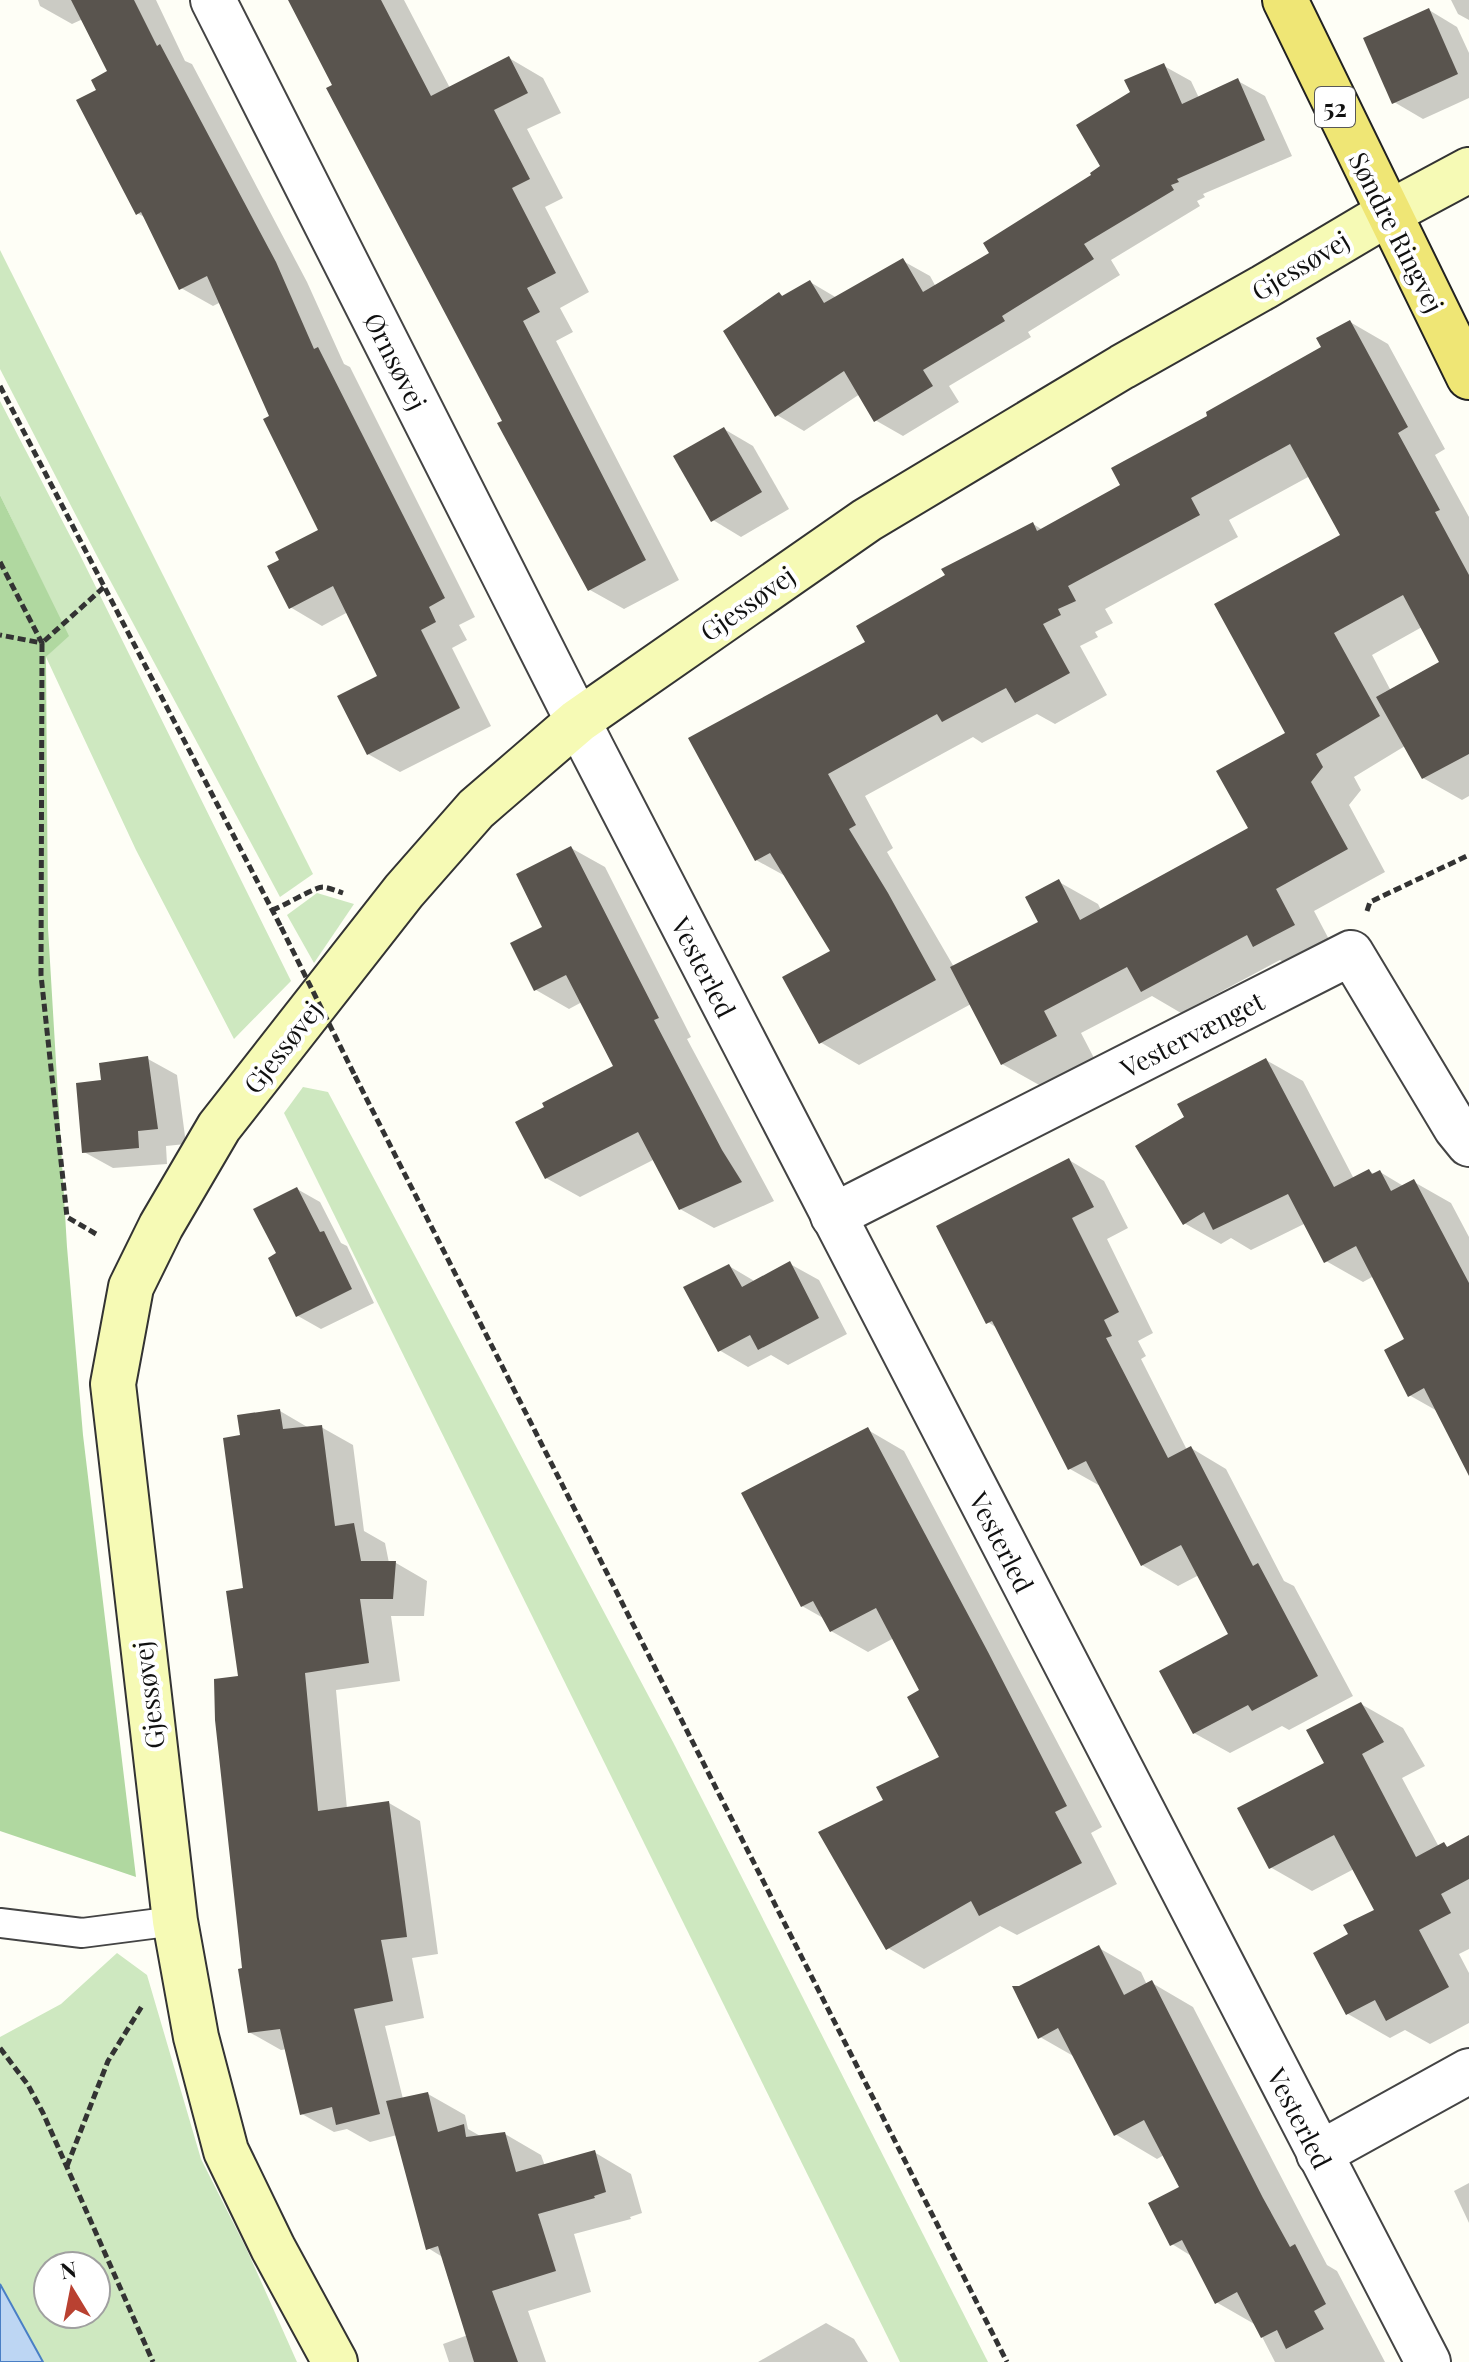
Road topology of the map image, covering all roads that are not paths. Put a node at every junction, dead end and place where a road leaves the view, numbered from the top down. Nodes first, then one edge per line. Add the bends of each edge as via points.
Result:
1 (213, 0) edge
2 (1285, 0) edge
3 (1469, 170) edge
4 (1387, 214) junction
5 (1469, 377) edge
6 (578, 721) junction
7 (1469, 1144) edge
8 (833, 1216) junction
9 (175, 1921) junction
10 (0, 1923) edge
11 (1469, 2071) edge
12 (1319, 2154) junction
13 (335, 2362) edge
14 (1428, 2362) edge

1 - 6 street, Ørnsøvej
2 - 4 main road, Søndre Ringvej / 52
3 - 4 street, Gjessøvej
4 - 5 main road, Søndre Ringvej / 52
4 - 6 street, Gjessøvej via 867,520
6 - 8 street, Vesterled
6 - 9 street, Gjessøvej via 476,809 338,974 219,1127 131,1287 113,1384
7 - 8 street, Vestervænget via 1351,953
8 - 12 street, Vesterled
9 - 10 lane via 82,1933
9 - 13 street, Gjessøvej via 196,2037 226,2151
11 - 12 street
12 - 14 street, Vesterled

